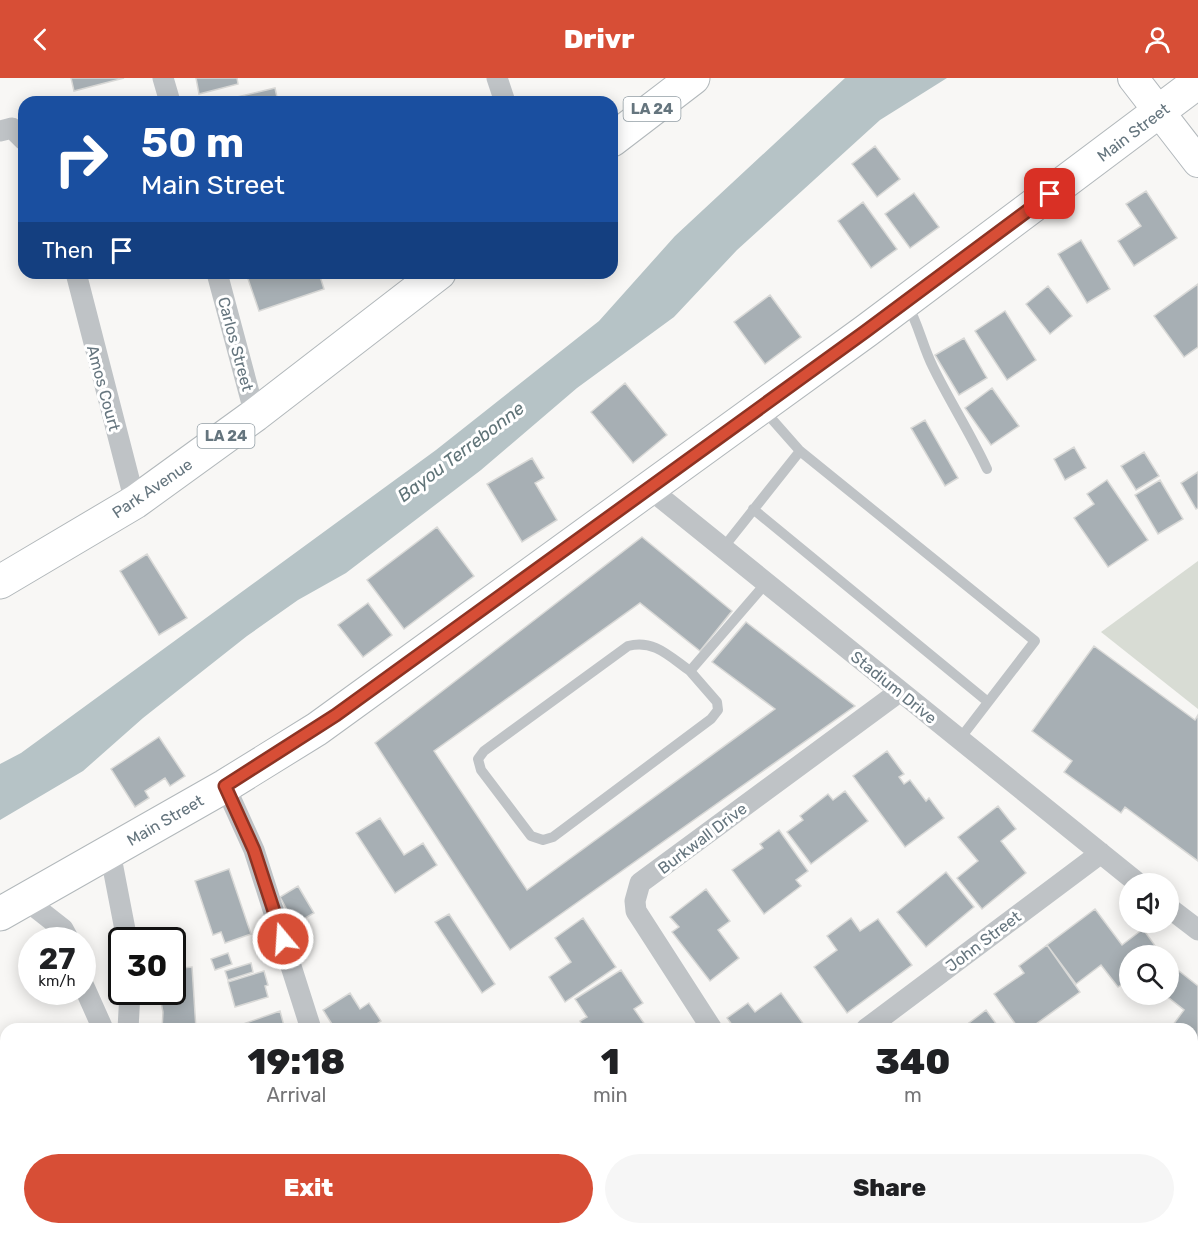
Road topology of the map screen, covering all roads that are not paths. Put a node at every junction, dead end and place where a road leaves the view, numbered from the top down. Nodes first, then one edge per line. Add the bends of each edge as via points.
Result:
1 (163, 78) edge
2 (497, 78) edge
3 (693, 78) edge
4 (1133, 78) edge
5 (1198, 82) edge
6 (168, 96) edge
7 (503, 96) edge
8 (1159, 113) junction
9 (0, 131) edge
10 (18, 134) edge
11 (618, 135) edge
12 (1198, 162) edge
13 (78, 279) edge
14 (218, 279) edge
15 (432, 279) edge
16 (905, 301) junction
17 (760, 406) junction
18 (255, 415) junction
19 (800, 451) junction
20 (987, 469) dead end
21 (650, 489) junction
22 (135, 502) junction
23 (753, 509) junction
24 (723, 548) junction
25 (0, 582) edge
26 (766, 583) junction
27 (690, 671) junction
28 (899, 692) junction
29 (988, 702) junction
30 (959, 740) junction
31 (225, 786) junction
32 (110, 852) junction
33 (1101, 853) junction
34 (1126, 873) edge
35 (13, 907) edge
36 (1179, 915) edge
37 (58, 927) edge
38 (124, 927) edge
39 (1198, 930) edge
40 (92, 1005) edge
41 (129, 1005) edge
42 (100, 1023) edge
43 (128, 1023) edge
44 (309, 1023) edge
45 (708, 1023) edge
46 (874, 1023) edge

1 - 6 street
2 - 7 street
3 - 11 main road, LA 24
4 - 8 street
5 - 8 main road, Main Street
8 - 12 street
8 - 16 main road, Main Street
9 - 10 street via 12,128
13 - 22 street, Amos Court
14 - 18 street, Carlos Street
15 - 18 main road, Park Avenue / LA 24
16 - 17 main road, Main Street
16 - 20 lane via 919,325 934,369 972,434
17 - 19 lane
17 - 21 main road, Main Street
18 - 22 main road, Park Avenue / LA 24
19 - 23 lane
19 - 29 lane via 1035,641
21 - 24 street, Stadium Drive
21 - 31 main road, Main Street via 317,729
22 - 25 main road, Park Avenue / LA 24
23 - 24 lane
23 - 29 lane
24 - 26 street, Stadium Drive
26 - 27 lane
26 - 28 street, Stadium Drive
27 - 27 lane via 717,702 718,710 711,719 553,837 543,840 531,836 481,770 478,759 484,751 628,646 652,645
28 - 30 street, Stadium Drive
28 - 45 street, Burkwall Drive via 640,883 636,911
29 - 30 lane
30 - 33 street, Stadium Drive
31 - 32 main road, Main Street
31 - 44 street via 254,850
32 - 35 main road, Main Street
32 - 38 street
33 - 34 street, Stadium Drive
33 - 46 street, John Street
35 - 37 street
36 - 39 street
40 - 42 street
41 - 43 street

